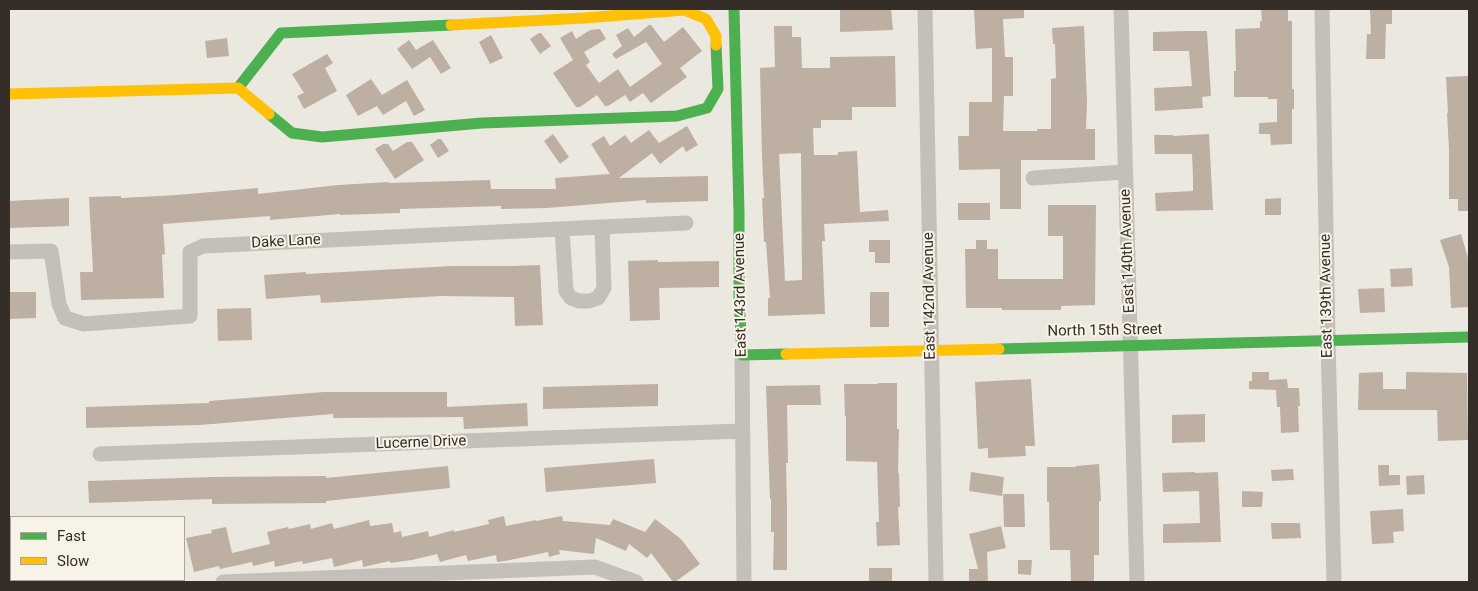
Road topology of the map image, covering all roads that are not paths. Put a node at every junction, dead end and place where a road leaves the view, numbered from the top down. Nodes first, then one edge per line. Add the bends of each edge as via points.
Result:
1 (734, 9) edge
2 (925, 9) edge
3 (1121, 9) edge
4 (1322, 9) edge
5 (238, 88) junction
6 (9, 94) edge
7 (1125, 172) junction
8 (1034, 178) dead end
9 (686, 223) dead end
10 (602, 227) junction
11 (562, 229) junction
12 (9, 252) edge
13 (1469, 337) edge
14 (1328, 340) junction
15 (1131, 345) junction
16 (931, 350) junction
17 (742, 355) junction
18 (742, 431) junction
19 (100, 454) dead end
20 (223, 582) edge
21 (636, 582) edge
22 (744, 582) edge
23 (936, 582) edge
24 (1137, 582) edge
25 (1334, 582) edge

1 - 17 street, East 143rd Avenue
2 - 16 street, East 142nd Avenue
3 - 7 street, East 140th Avenue
4 - 14 street, East 139th Avenue
5 - 5 street via 292,133 322,137 482,124 677,116 707,108 718,89 716,36 706,19 684,10 281,33
5 - 6 street
7 - 8 street
7 - 15 street, East 140th Avenue
9 - 10 street, Dake Lane
10 - 11 street, Dake Lane
10 - 11 street via 604,288 598,298 589,301 571,298 566,291
11 - 12 street, Dake Lane via 203,246 190,252 190,316 84,324 64,318 51,251
13 - 14 street, North 15th Street
14 - 15 street, North 15th Street
14 - 25 street, East 139th Avenue
15 - 16 street, North 15th Street
15 - 24 street, East 140th Avenue
16 - 17 street, North 15th Street
16 - 23 street, East 142nd Avenue
17 - 18 street, East 143rd Avenue
18 - 19 street, Lucerne Drive
18 - 22 street, East 143rd Avenue
20 - 21 street via 595,566

